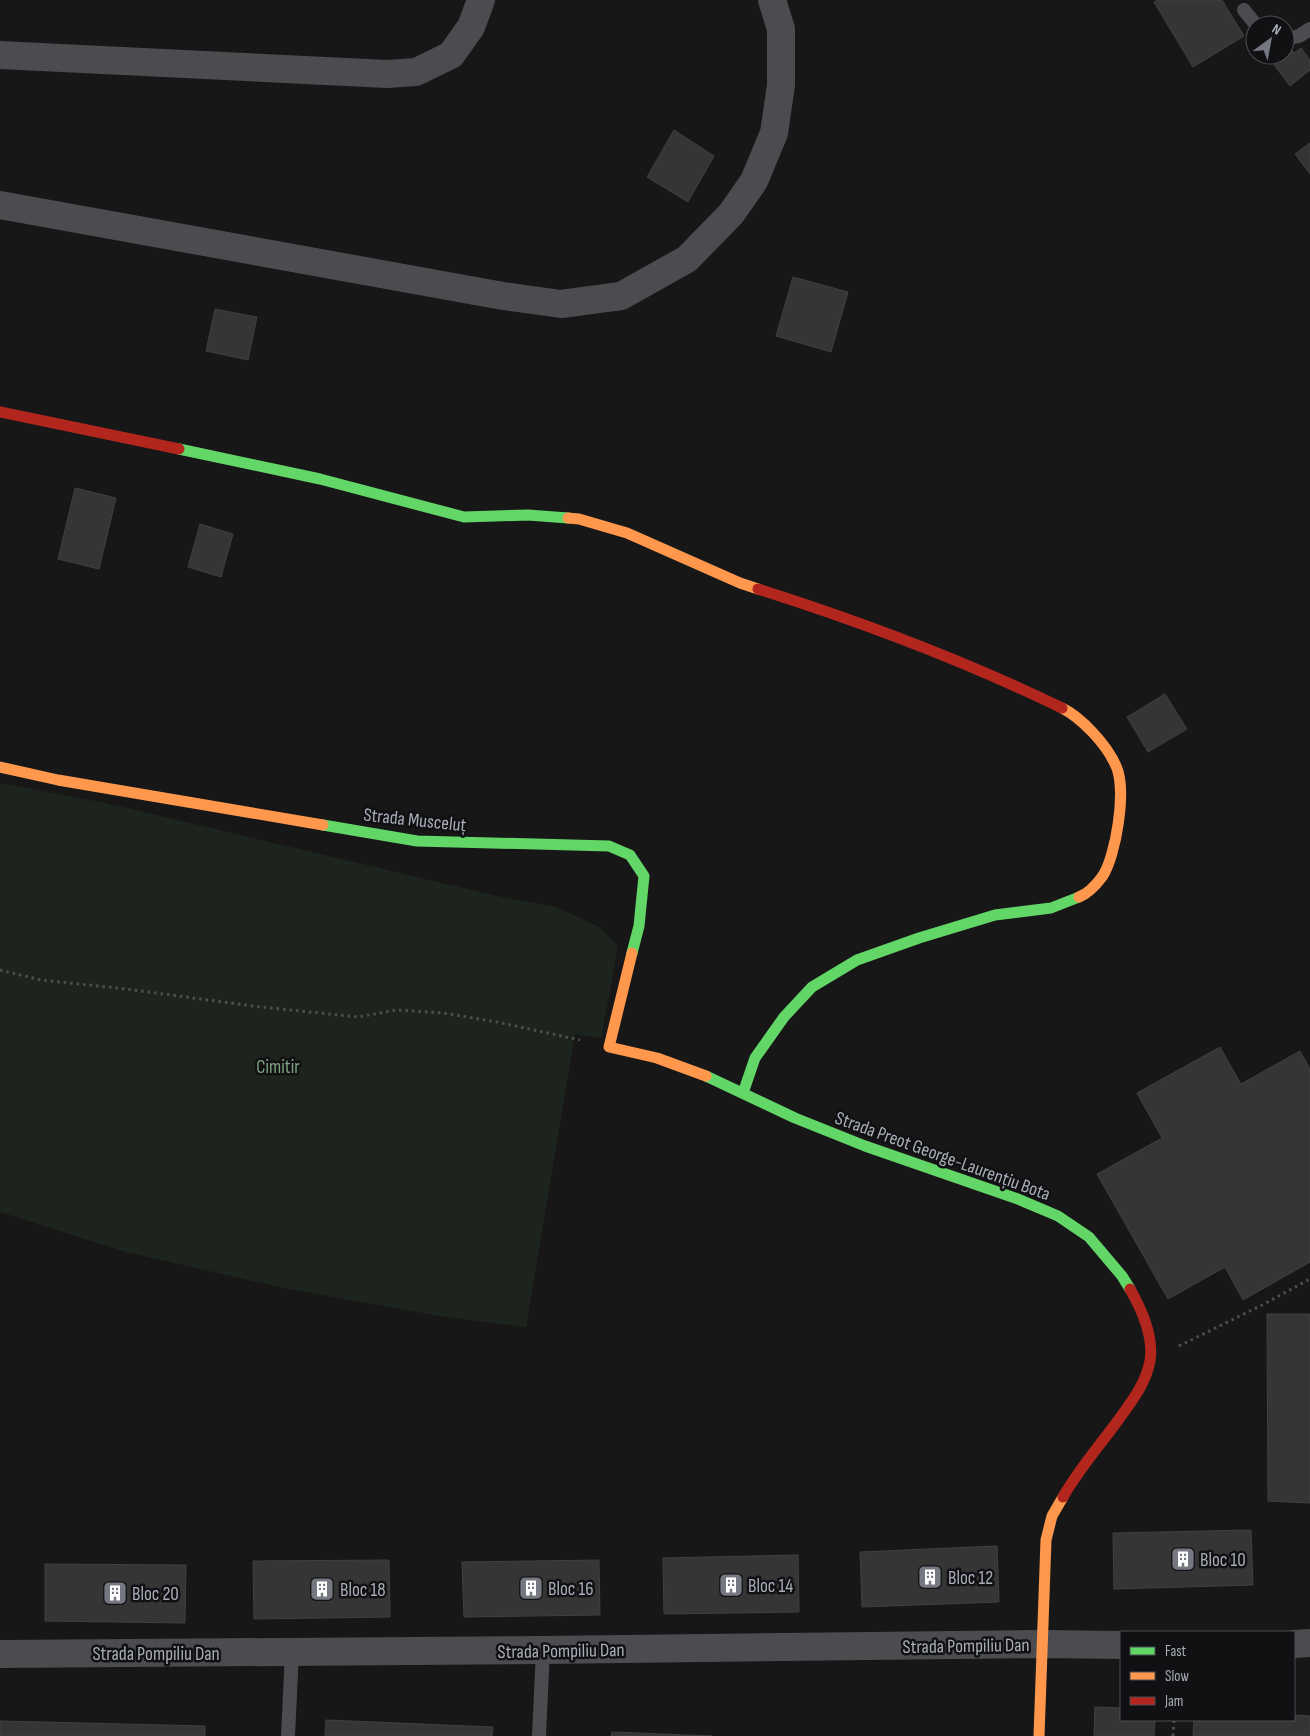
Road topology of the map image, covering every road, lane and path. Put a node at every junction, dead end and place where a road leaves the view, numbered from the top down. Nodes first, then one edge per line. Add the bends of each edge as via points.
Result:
1 (482, 0) edge
2 (772, 0) edge
3 (1244, 10) dead end
4 (1248, 15) edge
5 (1310, 29) edge
6 (1295, 37) edge
7 (0, 55) edge
8 (0, 205) edge
9 (0, 412) edge
10 (0, 767) edge
11 (0, 970) edge
12 (609, 1047) junction
13 (743, 1093) junction
14 (1310, 1279) edge
15 (1150, 1360) junction
16 (1310, 1643) edge
17 (1043, 1644) junction
18 (1295, 1644) edge
19 (1120, 1645) edge
20 (543, 1650) junction
21 (292, 1652) junction
22 (0, 1654) edge
23 (1174, 1721) edge
24 (288, 1736) edge
25 (539, 1736) edge
26 (1040, 1736) edge
27 (1173, 1736) edge

1 - 7 street via 471,27 451,54 416,72 387,74
2 - 8 street via 781,29 780,86 774,133 754,181 731,214 687,259 621,296 562,304 503,296
3 - 4 lane
5 - 6 lane
9 - 13 street via 320,479 464,517 528,515 580,519 627,533 740,583 920,644 1065,710 1098,737 1117,767 1121,800 1115,844 1102,878 1084,895 1051,908 996,915 919,938 857,960 820,982 784,1017 755,1058
10 - 12 street, Strada Musceluț via 58,780 417,841 609,846 630,855 644,876 639,926
11 - 12 path via 41,980 358,1017 396,1010 443,1013
12 - 13 street, Strada Preot George-Laurențiu Bota via 657,1058
13 - 15 street, Strada Preot George-Laurențiu Bota via 865,1146 1058,1216 1089,1237 1122,1276 1138,1303 1149,1334
14 - 15 path
15 - 17 street, Strada Preot George-Laurențiu Bota via 1144,1381 1132,1401 1067,1490 1052,1516 1046,1540
16 - 18 street
17 - 19 street, Strada Pompiliu Dan
17 - 20 street, Strada Pompiliu Dan
17 - 26 street, Strada Preot George-Laurențiu Bota
20 - 21 street, Strada Pompiliu Dan
20 - 25 lane
21 - 22 street, Strada Pompiliu Dan
21 - 24 lane
23 - 27 path

